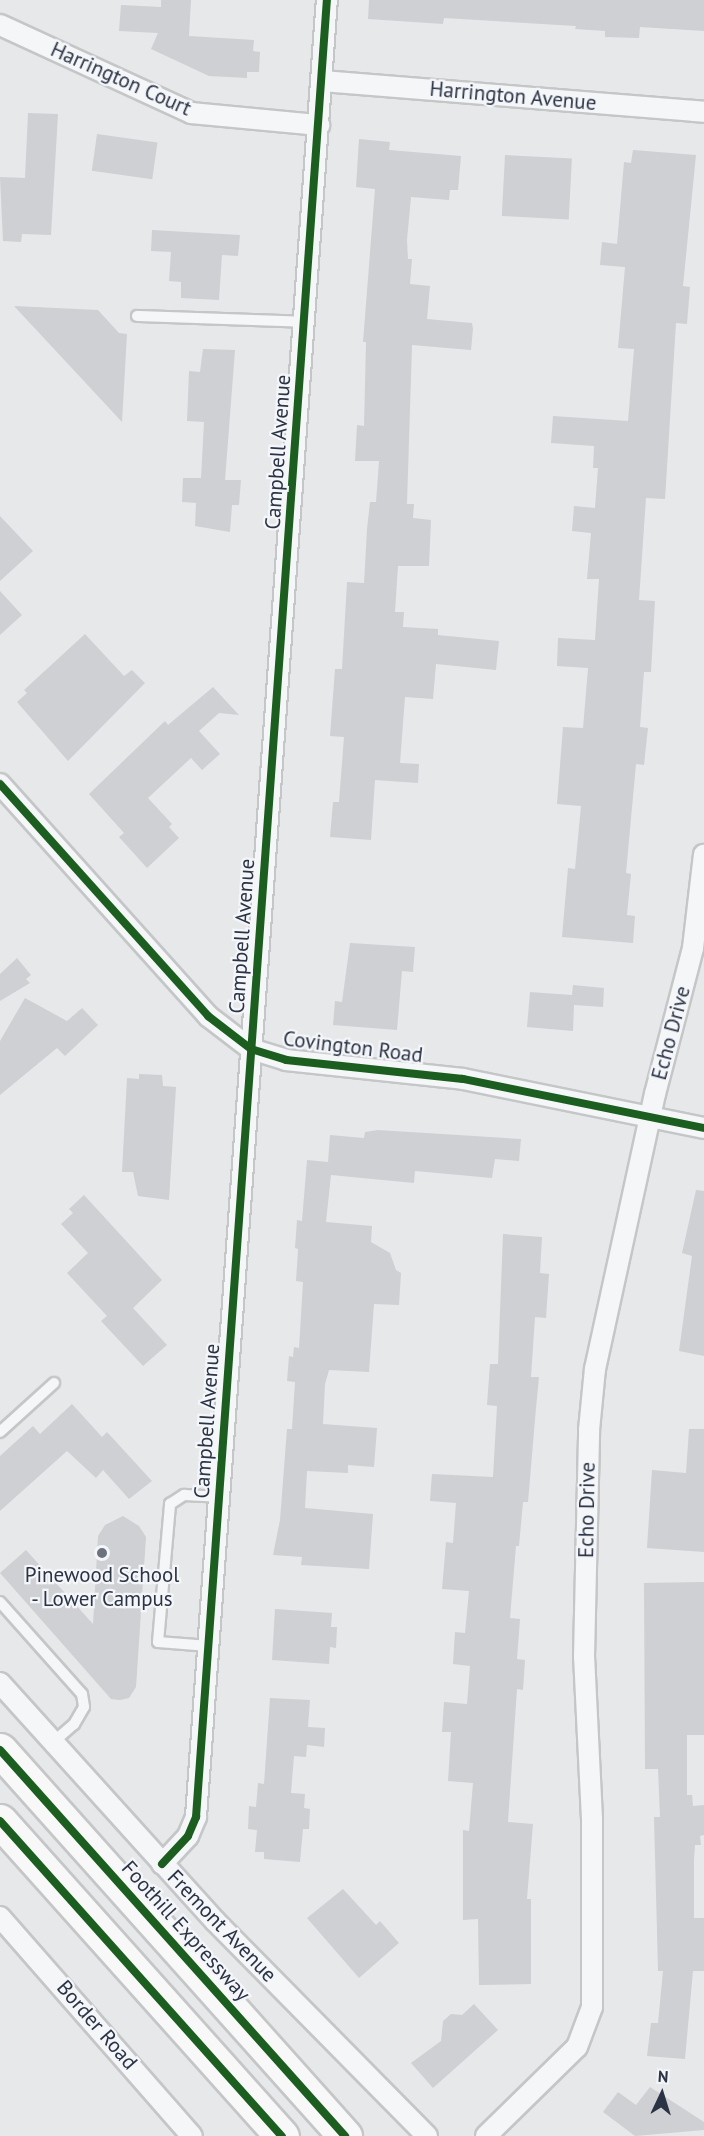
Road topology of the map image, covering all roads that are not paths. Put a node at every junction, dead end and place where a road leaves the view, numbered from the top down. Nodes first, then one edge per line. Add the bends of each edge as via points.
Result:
1 (327, 0) edge
2 (0, 25) edge
3 (322, 81) junction
4 (704, 112) edge
5 (319, 125) junction
6 (137, 316) dead end
7 (305, 322) junction
8 (0, 784) edge
9 (704, 855) edge
10 (251, 1049) junction
11 (651, 1115) junction
12 (704, 1128) edge
13 (54, 1383) dead end
14 (0, 1432) edge
15 (219, 1497) junction
16 (0, 1602) edge
17 (209, 1646) junction
18 (0, 1683) edge
19 (53, 1742) junction
20 (0, 1750) edge
21 (0, 1821) edge
22 (162, 1864) junction
23 (0, 1917) edge
24 (192, 2136) edge
25 (282, 2136) edge
26 (345, 2136) edge
27 (427, 2136) edge
28 (486, 2136) edge

1 - 3 street, Campbell Avenue
2 - 5 street, Harrington Court via 191,113
3 - 4 street, Harrington Avenue
3 - 5 street, Campbell Avenue
5 - 7 street, Campbell Avenue
6 - 7 lane
7 - 10 street, Campbell Avenue
8 - 10 street, Covington Road via 208,1016
9 - 11 street, Echo Drive via 693,948
10 - 11 street, Covington Road via 286,1060 463,1079
10 - 15 street, Campbell Avenue
11 - 12 street, Covington Road
11 - 28 street, Echo Drive via 595,1368 589,1430 584,1657 592,1819 592,2007 577,2047
13 - 14 lane
15 - 17 street, Campbell Avenue
15 - 17 lane via 184,1495 170,1504 158,1642
16 - 19 lane via 82,1694 84,1707 74,1724
17 - 22 street, Campbell Avenue via 196,1817 188,1836
18 - 19 street, Fremont Avenue
19 - 22 street, Fremont Avenue
20 - 26 highway, Foothill Expressway
21 - 25 highway
22 - 27 street, Fremont Avenue
23 - 24 street, Border Road

